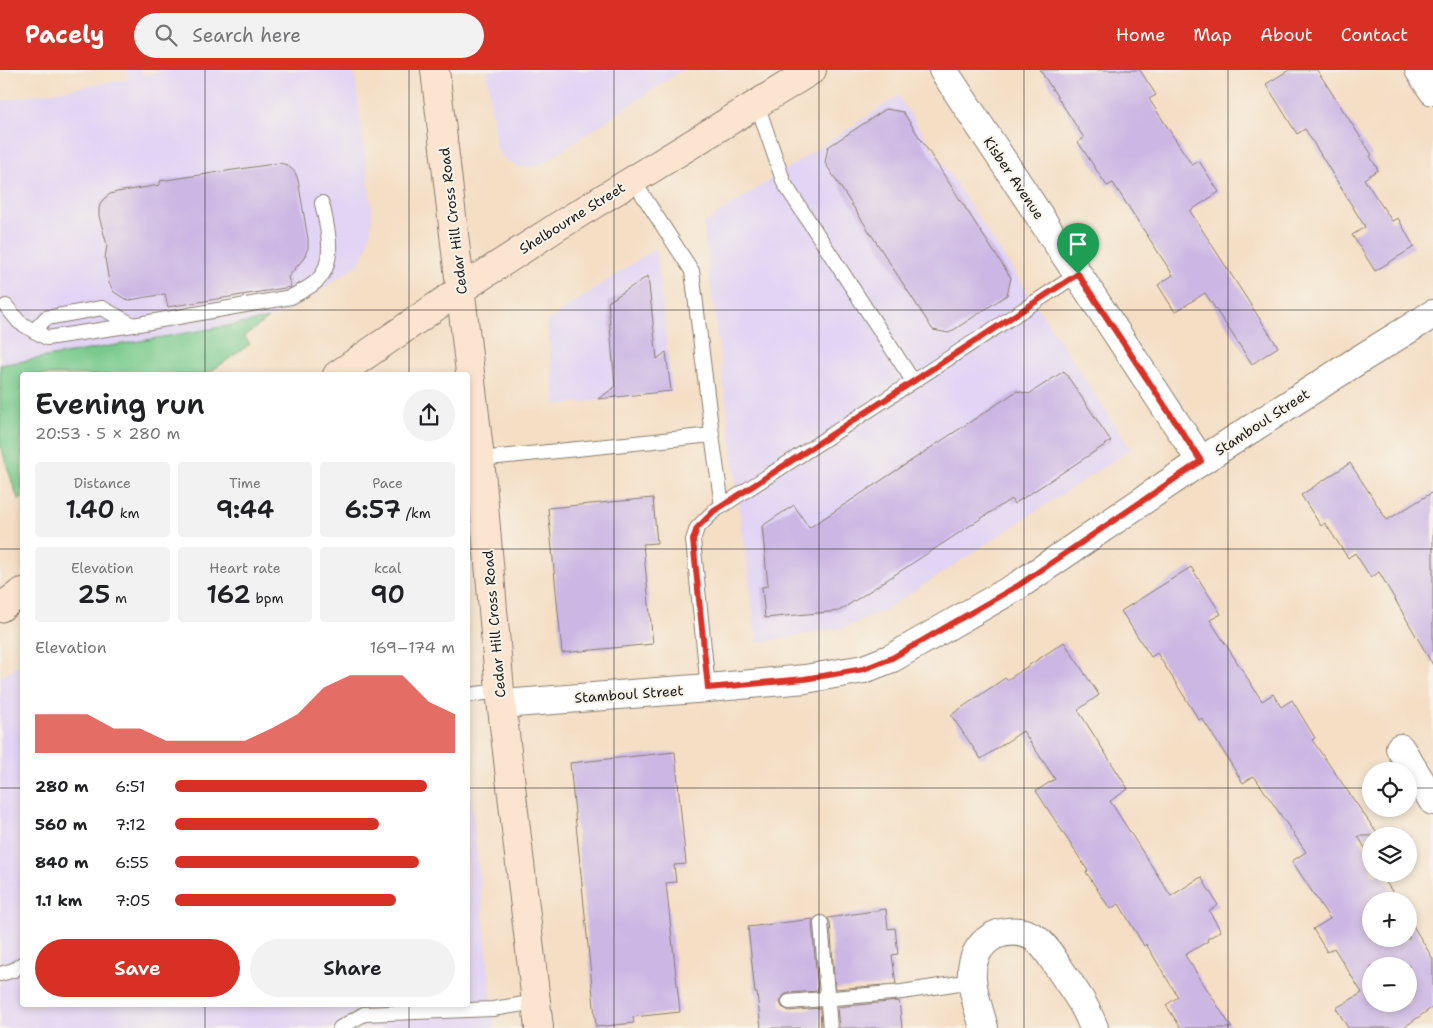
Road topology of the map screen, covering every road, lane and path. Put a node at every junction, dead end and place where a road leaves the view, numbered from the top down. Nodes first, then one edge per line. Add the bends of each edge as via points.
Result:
1 (435, 70) edge
2 (812, 70) edge
3 (943, 70) edge
4 (1419, 70) edge
5 (1433, 91) edge
6 (757, 104) junction
7 (633, 180) junction
8 (322, 203) dead end
9 (1078, 274) junction
10 (460, 290) junction
11 (6, 306) dead end
12 (1433, 314) edge
13 (133, 325) junction
14 (34, 332) junction
15 (341, 372) edge
16 (470, 372) edge
17 (470, 374) edge
18 (913, 381) junction
19 (712, 435) junction
20 (480, 458) junction
21 (1201, 461) junction
22 (722, 506) junction
23 (20, 593) edge
24 (0, 608) edge
25 (708, 688) junction
26 (470, 695) edge
27 (501, 697) junction
28 (1400, 748) dead end
29 (1433, 800) edge
30 (821, 923) dead end
31 (20, 966) edge
32 (0, 974) edge
33 (972, 981) junction
34 (827, 998) junction
35 (789, 1002) dead end
36 (538, 1015) edge
37 (340, 1028) edge
38 (830, 1028) edge
39 (984, 1028) edge
40 (1094, 1028) edge

1 - 10 main road, Cedar Hill Cross Road
2 - 6 main road, Shelbourne Street
3 - 9 street, Kisber Avenue
4 - 5 street
6 - 7 main road, Shelbourne Street
6 - 18 lane via 784,183
7 - 10 main road, Shelbourne Street
7 - 19 lane via 692,271
8 - 13 lane via 330,249 318,279 304,290 291,297
9 - 18 lane
9 - 21 street, Kisber Avenue
10 - 15 main road, Shelbourne Street
10 - 16 main road, Cedar Hill Cross Road
11 - 14 lane via 19,322
12 - 21 street, Stamboul Street
13 - 14 lane via 47,338
13 - 14 lane via 102,308 46,318
17 - 20 main road, Cedar Hill Cross Road
18 - 22 lane
19 - 20 lane
19 - 22 lane
20 - 27 main road, Cedar Hill Cross Road
21 - 25 street, Stamboul Street via 1019,585 892,658 864,669 804,679
22 - 25 lane via 697,528 693,540
23 - 24 main road
25 - 27 street, Stamboul Street
26 - 27 lane
27 - 36 main road, Cedar Hill Cross Road
28 - 29 street
30 - 34 lane
31 - 32 lane
33 - 34 lane via 902,992
33 - 39 street
33 - 40 street via 972,962 977,950 987,940 1000,933 1024,933 1044,946 1083,1003
34 - 35 lane
34 - 38 lane
36 - 37 lane via 492,1009 364,1014

